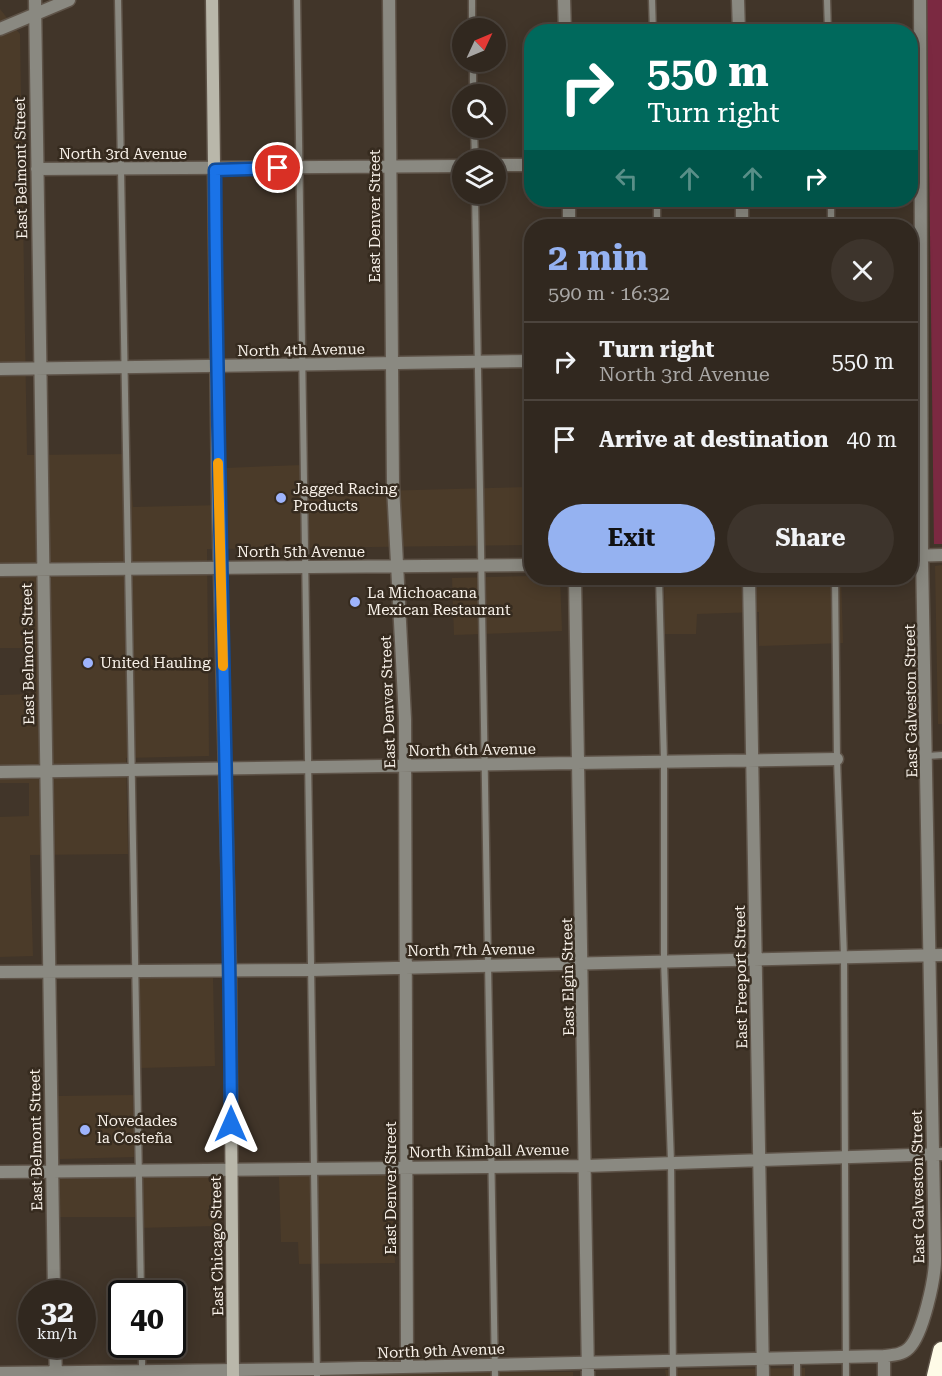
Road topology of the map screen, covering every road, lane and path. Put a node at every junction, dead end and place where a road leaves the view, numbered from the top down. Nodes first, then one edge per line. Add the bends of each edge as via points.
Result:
1 (34, 0) edge
2 (69, 0) edge
3 (118, 0) edge
4 (212, 0) edge
5 (297, 0) edge
6 (389, 0) edge
7 (472, 0) edge
8 (564, 0) edge
9 (652, 0) edge
10 (738, 0) edge
11 (827, 0) edge
12 (920, 0) edge
13 (35, 14) junction
14 (472, 18) edge
15 (565, 24) edge
16 (653, 24) edge
17 (739, 24) edge
18 (828, 24) edge
19 (0, 29) edge
20 (918, 63) edge
21 (506, 165) edge
22 (524, 165) edge
23 (452, 166) edge
24 (389, 167) junction
25 (300, 168) junction
26 (37, 169) junction
27 (121, 169) junction
28 (215, 170) junction
29 (475, 204) edge
30 (524, 361) edge
31 (478, 362) junction
32 (391, 363) junction
33 (302, 364) junction
34 (217, 366) junction
35 (124, 367) junction
36 (0, 369) edge
37 (39, 369) junction
38 (942, 555) edge
39 (918, 556) edge
40 (524, 565) edge
41 (481, 566) junction
42 (221, 567) junction
43 (305, 567) junction
44 (397, 567) junction
45 (41, 569) junction
46 (128, 569) junction
47 (0, 570) edge
48 (575, 585) edge
49 (659, 585) edge
50 (749, 585) edge
51 (835, 585) edge
52 (918, 585) edge
53 (942, 755) edge
54 (927, 756) junction
55 (752, 759) junction
56 (837, 759) junction
57 (664, 761) junction
58 (579, 763) junction
59 (485, 764) junction
60 (405, 766) junction
61 (225, 767) junction
62 (308, 767) junction
63 (132, 770) junction
64 (0, 772) edge
65 (45, 772) junction
66 (942, 955) edge
67 (929, 956) junction
68 (844, 957) junction
69 (755, 958) junction
70 (664, 961) junction
71 (582, 963) junction
72 (488, 965) junction
73 (407, 966) junction
74 (135, 970) junction
75 (230, 970) junction
76 (311, 970) junction
77 (48, 971) junction
78 (0, 972) edge
79 (937, 1155) edge
80 (846, 1158) junction
81 (759, 1159) junction
82 (671, 1162) junction
83 (491, 1166) junction
84 (586, 1166) junction
85 (405, 1167) junction
86 (314, 1168) junction
87 (231, 1169) junction
88 (139, 1170) junction
89 (51, 1171) junction
90 (0, 1172) edge
91 (54, 1280) edge
92 (141, 1280) edge
93 (942, 1351) edge
94 (884, 1356) junction
95 (797, 1357) junction
96 (844, 1357) junction
97 (55, 1358) edge
98 (142, 1358) edge
99 (763, 1358) junction
100 (673, 1359) junction
101 (588, 1362) junction
102 (407, 1367) junction
103 (495, 1370) edge
104 (0, 1373) edge
105 (233, 1373) edge
106 (317, 1373) edge
107 (56, 1374) edge
108 (142, 1374) edge
109 (588, 1376) edge
110 (673, 1376) edge
111 (763, 1376) edge
112 (797, 1376) edge
113 (846, 1376) edge
114 (884, 1376) edge
115 (936, 1376) edge

1 - 13 street, East Belmont Street
2 - 13 street
3 - 27 lane
4 - 28 street, East Chicago Street
5 - 25 lane
6 - 24 street, East Denver Street
7 - 14 lane
8 - 15 street
9 - 16 lane
10 - 17 street
11 - 18 lane
12 - 20 street, East Galveston Street
13 - 19 street
13 - 26 street, East Belmont Street
21 - 22 street
23 - 24 street, North 3rd Avenue
24 - 25 street, North 3rd Avenue
24 - 32 street, East Denver Street
25 - 28 street, North 3rd Avenue
25 - 33 lane
26 - 27 street, North 3rd Avenue
26 - 37 street, East Belmont Street
27 - 28 street, North 3rd Avenue
27 - 35 lane
28 - 34 street, East Chicago Street
29 - 31 lane
30 - 31 street, North 4th Avenue
31 - 32 street, North 4th Avenue
31 - 41 lane
32 - 33 street, North 4th Avenue
32 - 44 street, East Denver Street
33 - 34 street, North 4th Avenue
33 - 43 lane
34 - 35 street, North 4th Avenue
34 - 42 street, East Chicago Street
35 - 37 street, North 4th Avenue
35 - 46 lane
36 - 37 street, North 4th Avenue
37 - 45 street, East Belmont Street
38 - 39 street
40 - 41 street, North 5th Avenue
41 - 44 street, North 5th Avenue
41 - 59 lane
42 - 43 street, North 5th Avenue
42 - 46 street, North 5th Avenue
42 - 61 street, East Chicago Street
43 - 44 street, North 5th Avenue
43 - 62 lane
44 - 60 street, East Denver Street
45 - 46 street, North 5th Avenue
45 - 47 street, North 5th Avenue
45 - 65 street, East Belmont Street
46 - 63 lane
48 - 58 street, East Elgin Street
49 - 57 lane
50 - 55 street, East Freeport Street
51 - 56 lane
52 - 54 street, East Galveston Street
53 - 54 lane
54 - 67 street, East Galveston Street
55 - 56 street, North 6th Avenue
55 - 57 street, North 6th Avenue
55 - 69 street, East Freeport Street
56 - 68 lane
57 - 58 street, North 6th Avenue
57 - 70 lane
58 - 59 street, North 6th Avenue
58 - 71 street, East Elgin Street
59 - 60 street, North 6th Avenue
59 - 72 lane
60 - 62 street, North 6th Avenue
60 - 73 street, East Denver Street
61 - 62 street, North 6th Avenue
61 - 63 street, North 6th Avenue
61 - 75 street, East Chicago Street
62 - 76 lane
63 - 65 street, North 6th Avenue
63 - 74 lane
64 - 65 street, North 6th Avenue
65 - 77 street, East Belmont Street
66 - 67 street, North 7th Avenue
67 - 68 street, North 7th Avenue
67 - 79 street, East Galveston Street
68 - 69 street, North 7th Avenue
68 - 80 lane
69 - 70 street, North 7th Avenue
69 - 81 street, East Freeport Street
70 - 71 street, North 7th Avenue
70 - 82 lane
71 - 72 street, North 7th Avenue
71 - 84 street, East Elgin Street
72 - 73 street, North 7th Avenue
72 - 83 lane
73 - 76 street, North 7th Avenue
73 - 85 street, East Denver Street
74 - 75 street, North 7th Avenue
74 - 77 street, North 7th Avenue
74 - 88 lane
75 - 76 street, North 7th Avenue
75 - 87 street, East Chicago Street
76 - 86 lane
77 - 78 street, North 7th Avenue
77 - 89 street, East Belmont Street
79 - 80 street, North Kimball Avenue
79 - 94 street, East Galveston Street via 935,1259 930,1297 911,1347 900,1355
80 - 81 street, North Kimball Avenue
80 - 96 lane
81 - 82 street, North Kimball Avenue
81 - 99 street, East Freeport Street
82 - 84 street, North Kimball Avenue
82 - 100 lane
83 - 84 street, North Kimball Avenue
83 - 85 street, North Kimball Avenue
83 - 103 lane
84 - 101 street, East Elgin Street
85 - 86 street, North Kimball Avenue
85 - 102 street, East Denver Street
86 - 87 street, North Kimball Avenue
86 - 106 lane
87 - 88 street, North Kimball Avenue
87 - 105 street, East Chicago Street
88 - 89 street, North Kimball Avenue
88 - 92 lane
89 - 90 street, North Kimball Avenue
89 - 91 street, East Belmont Street
93 - 115 highway
94 - 96 street, North 9th Avenue
94 - 114 street
95 - 96 street, North 9th Avenue
95 - 99 street, North 9th Avenue
95 - 112 lane
96 - 113 lane
97 - 107 street
98 - 108 lane
99 - 100 street, North 9th Avenue
99 - 111 street, East Freeport Street
100 - 101 street, North 9th Avenue
100 - 110 lane
101 - 103 street, North 9th Avenue
101 - 109 street, East Elgin Street
102 - 103 street, North 9th Avenue
102 - 106 street, North 9th Avenue
104 - 107 street, North 9th Avenue
105 - 106 street, North 9th Avenue
105 - 108 street, North 9th Avenue
107 - 108 street, North 9th Avenue

